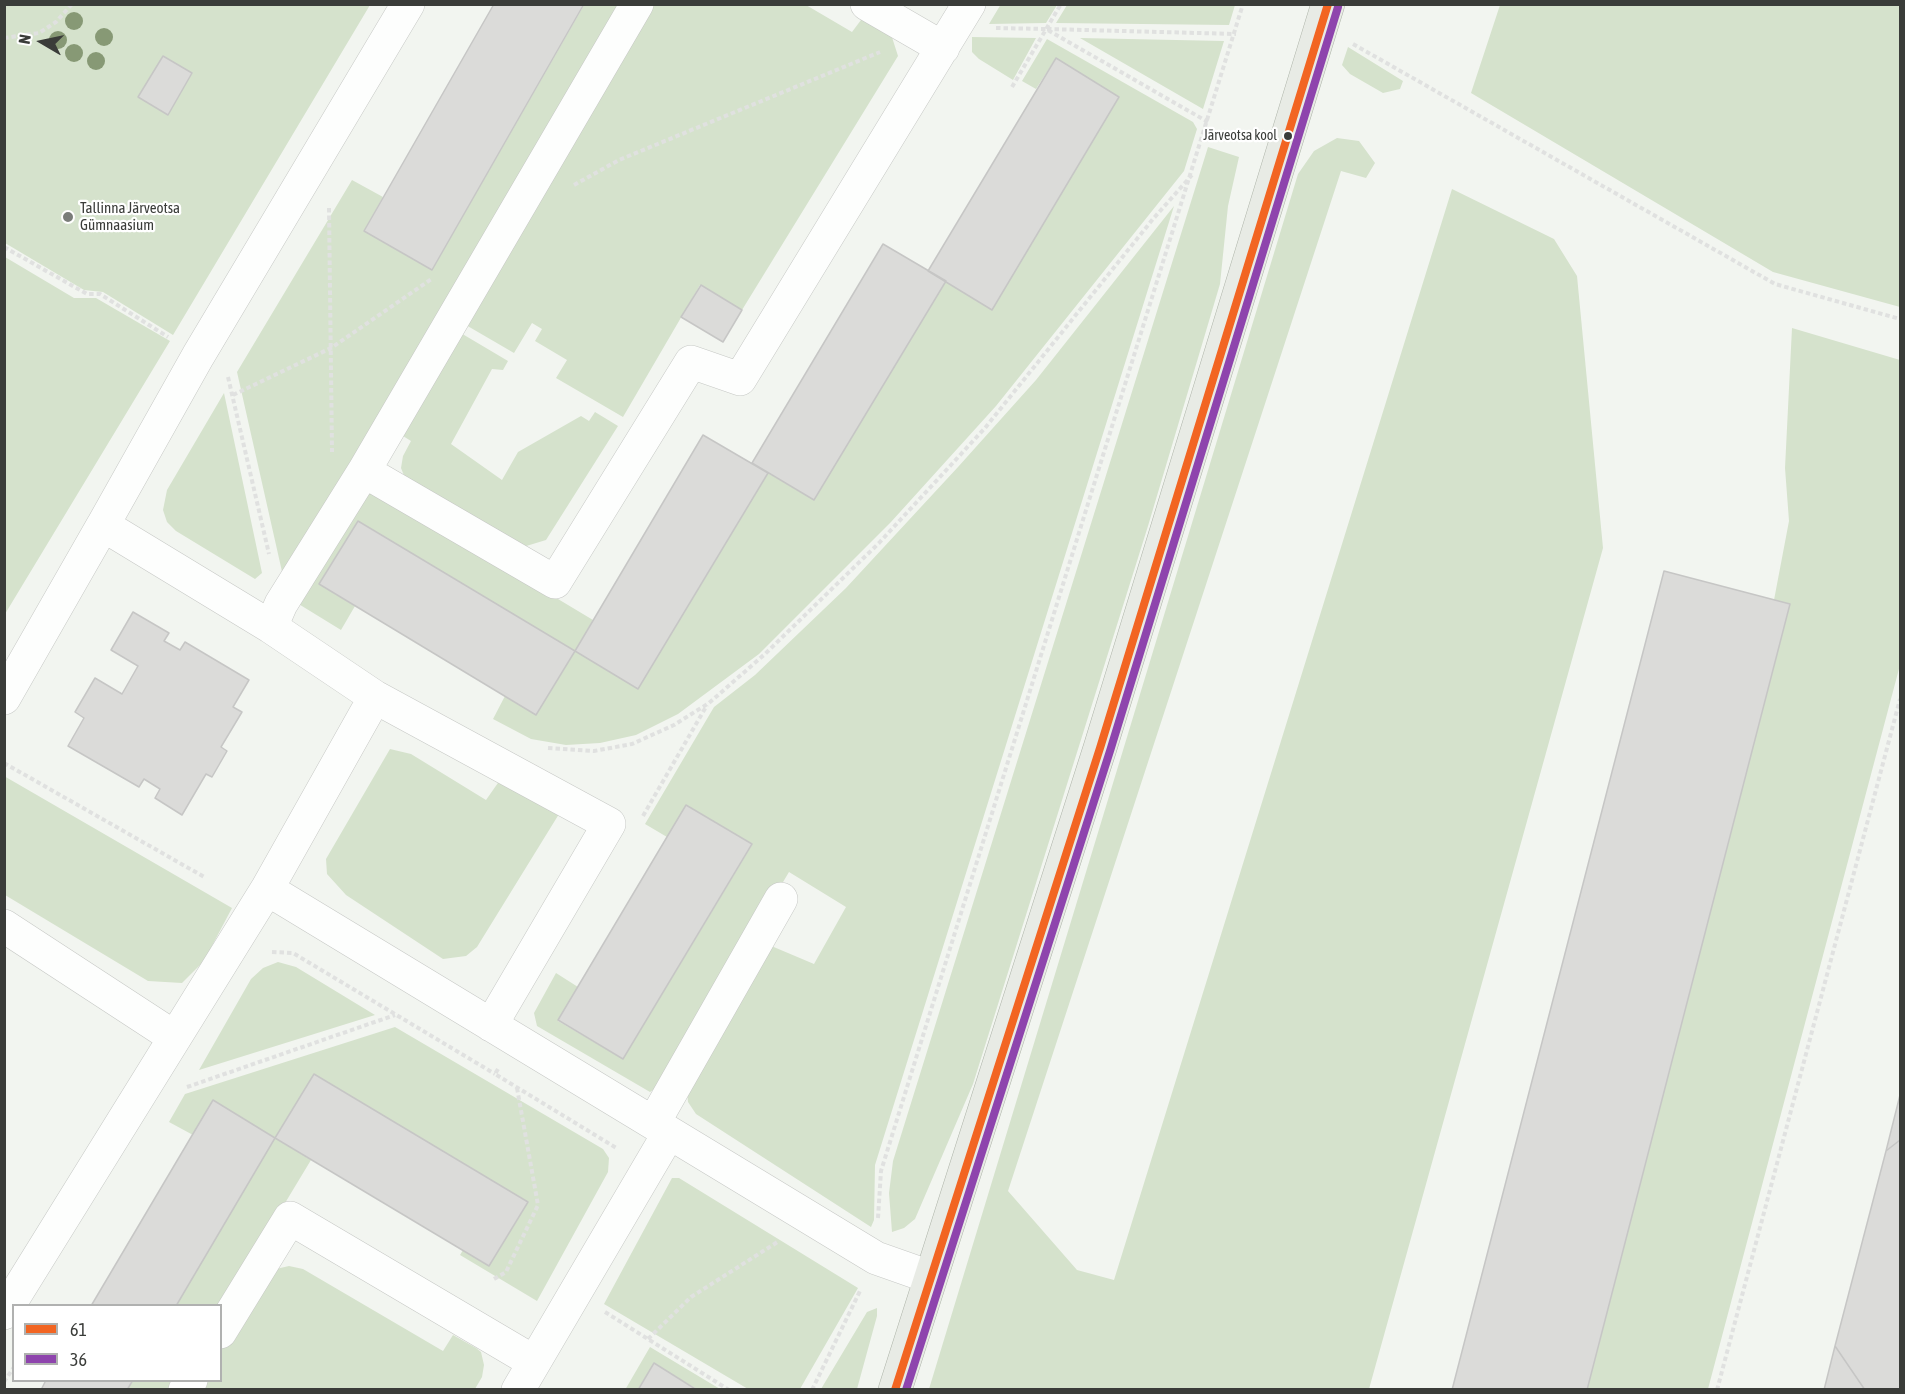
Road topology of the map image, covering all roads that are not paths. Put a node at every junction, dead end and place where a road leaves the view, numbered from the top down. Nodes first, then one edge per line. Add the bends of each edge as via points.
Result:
1 (408, 4) edge
2 (637, 4) edge
3 (867, 4) edge
4 (1325, 15) edge
5 (980, 16) edge
6 (931, 42) junction
7 (364, 471) junction
8 (103, 525) junction
9 (276, 616) junction
10 (375, 697) junction
11 (4, 699) edge
12 (267, 889) junction
13 (781, 899) dead end
14 (4, 926) edge
15 (503, 1032) junction
16 (174, 1037) junction
17 (662, 1127) junction
18 (930, 1277) junction
19 (4, 1313) edge
20 (222, 1329) edge
21 (526, 1376) edge
22 (895, 1389) edge

1 - 8 street via 198,356
2 - 7 street
3 - 6 street
4 - 18 main road via 1101,748
5 - 6 street
6 - 7 street via 740,380 691,362 555,582
7 - 9 street
8 - 9 street
8 - 11 street
9 - 10 street
10 - 12 street
10 - 15 street via 609,824
12 - 15 street
12 - 16 street
13 - 17 street
14 - 16 street
15 - 17 street
16 - 19 street
17 - 18 street via 876,1258
17 - 21 street via 651,1164
18 - 22 main road
20 - 21 street via 290,1218

